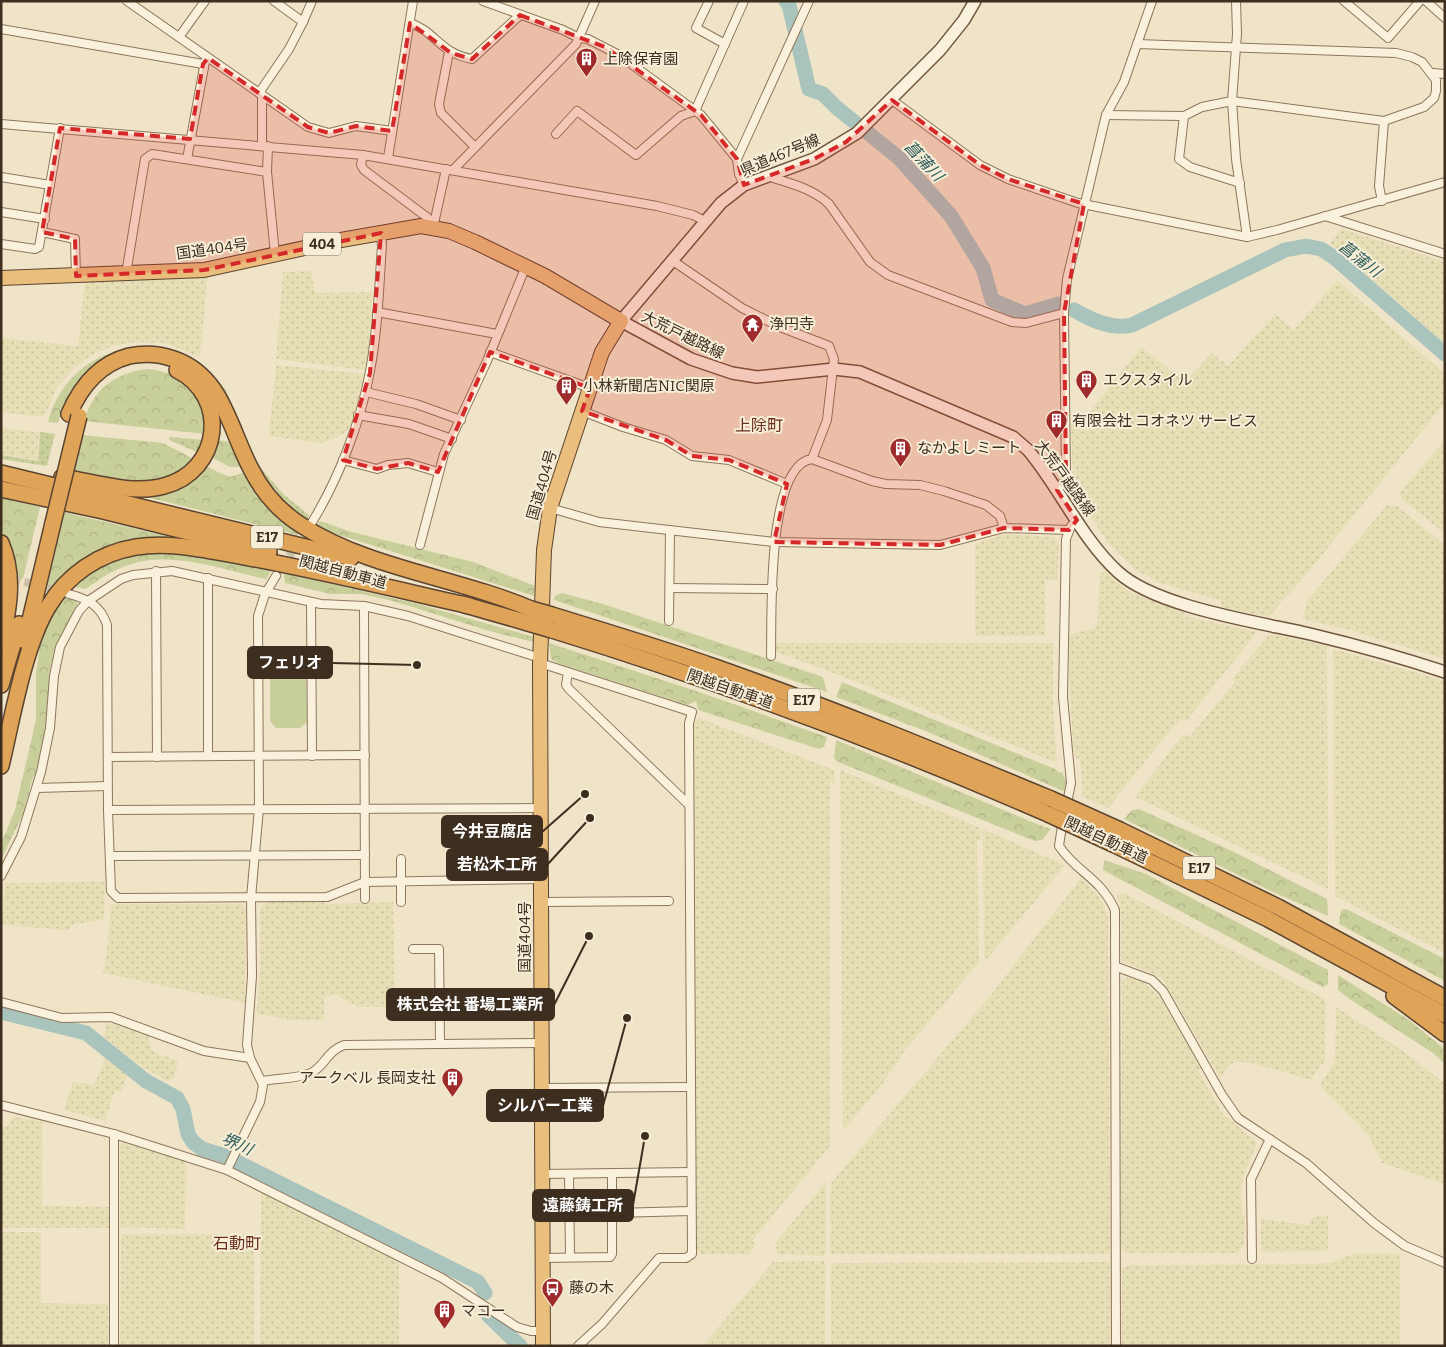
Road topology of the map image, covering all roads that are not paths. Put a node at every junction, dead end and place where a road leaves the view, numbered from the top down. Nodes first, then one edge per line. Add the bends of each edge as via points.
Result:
1 (127, 1) edge
2 (205, 1) edge
3 (274, 1) edge
4 (312, 1) edge
5 (413, 1) edge
6 (483, 1) edge
7 (595, 1) edge
8 (709, 1) edge
9 (744, 1) edge
10 (809, 1) edge
11 (974, 1) edge
12 (1152, 1) edge
13 (1236, 1) edge
14 (1344, 1) edge
15 (1420, 1) edge
16 (1426, 1) edge
17 (520, 15) junction
18 (1445, 18) edge
19 (303, 22) junction
20 (410, 23) junction
21 (1, 29) edge
22 (179, 37) junction
23 (579, 38) junction
24 (725, 44) junction
25 (1137, 44) junction
26 (1237, 46) junction
27 (449, 52) junction
28 (206, 61) junction
29 (1433, 73) junction
30 (1445, 74) edge
31 (260, 94) junction
32 (892, 100) junction
33 (1232, 101) junction
34 (695, 111) junction
35 (1106, 115) junction
36 (1184, 116) junction
37 (1384, 120) junction
38 (1, 124) edge
39 (60, 128) junction
40 (392, 131) junction
41 (556, 134) dead end
42 (190, 139) junction
43 (265, 145) junction
44 (475, 147) junction
45 (363, 155) junction
46 (388, 158) junction
47 (187, 159) junction
48 (737, 159) junction
49 (450, 169) junction
50 (267, 172) junction
51 (767, 176) junction
52 (1, 177) edge
53 (1445, 182) edge
54 (1240, 183) junction
55 (50, 185) junction
56 (744, 185) junction
57 (1382, 201) junction
58 (1084, 204) junction
59 (1, 212) edge
60 (1325, 216) junction
61 (45, 219) junction
62 (705, 221) junction
63 (433, 228) junction
64 (42, 232) junction
65 (381, 233) junction
66 (1247, 237) junction
67 (1, 244) edge
68 (275, 254) junction
69 (1444, 254) edge
70 (673, 261) junction
71 (526, 266) junction
72 (126, 274) junction
73 (76, 276) junction
74 (1, 278) edge
75 (377, 312) junction
76 (1064, 313) junction
77 (621, 321) junction
78 (497, 334) junction
79 (490, 352) junction
80 (834, 369) junction
81 (590, 388) junction
82 (366, 392) junction
83 (582, 411) junction
84 (74, 415) junction
85 (358, 415) junction
86 (461, 420) junction
87 (452, 439) junction
88 (812, 459) junction
89 (343, 460) junction
90 (1, 468) edge
91 (438, 472) junction
92 (1, 473) edge
93 (787, 484) junction
94 (1, 489) edge
95 (1057, 490) junction
96 (550, 508) junction
97 (1078, 520) junction
98 (48, 522) junction
99 (311, 524) tunnel mouth
100 (1004, 528) junction
101 (670, 530) junction
102 (1069, 530) junction
103 (774, 542) junction
104 (1, 543) edge
105 (420, 544) dead end
106 (156, 572) junction
107 (276, 576) tunnel mouth
108 (208, 578) junction
109 (670, 588) junction
110 (773, 589) junction
111 (267, 591) junction
112 (69, 594) tunnel mouth
113 (88, 601) junction
114 (311, 602) junction
115 (364, 606) junction
116 (470, 606) junction
117 (529, 616) junction
118 (669, 621) dead end
119 (1, 646) edge
120 (771, 656) dead end
121 (540, 660) junction
122 (568, 672) junction
123 (1445, 672) edge
124 (1, 685) edge
125 (9, 732) junction
126 (365, 755) junction
127 (208, 756) junction
128 (312, 756) junction
129 (108, 757) junction
130 (157, 757) junction
131 (259, 757) junction
132 (1, 766) edge
133 (108, 786) junction
134 (37, 788) junction
135 (688, 804) junction
136 (259, 808) junction
137 (366, 808) junction
138 (540, 808) junction
139 (108, 810) junction
140 (1118, 837) junction
141 (255, 854) junction
142 (365, 855) junction
143 (110, 856) junction
144 (400, 859) dead end
145 (1, 876) edge
146 (541, 879) junction
147 (366, 882) junction
148 (402, 882) junction
149 (252, 898) junction
150 (365, 899) dead end
151 (669, 901) dead end
152 (401, 902) dead end
153 (541, 902) junction
154 (1352, 943) junction
155 (413, 949) dead end
156 (1350, 966) junction
157 (1117, 967) junction
158 (1445, 988) edge
159 (1445, 998) edge
160 (1, 1002) edge
161 (1445, 1015) edge
162 (1445, 1034) edge
163 (440, 1043) junction
164 (541, 1043) junction
165 (250, 1058) junction
166 (263, 1080) junction
167 (690, 1087) junction
168 (542, 1088) junction
169 (1, 1105) edge
170 (114, 1134) junction
171 (1270, 1139) junction
172 (228, 1167) junction
173 (691, 1172) junction
174 (542, 1174) junction
175 (569, 1174) junction
176 (612, 1174) junction
177 (691, 1211) junction
178 (613, 1212) junction
179 (570, 1257) junction
180 (543, 1258) junction
181 (1252, 1259) dead end
182 (1445, 1263) edge
183 (543, 1330) junction
184 (114, 1346) edge
185 (543, 1346) edge
186 (578, 1346) edge
187 (1116, 1346) edge

1 - 22 street
2 - 22 street
3 - 19 street
4 - 19 street
5 - 20 street
6 - 17 street
7 - 23 street
8 - 24 street via 696,28
9 - 24 street
10 - 48 street
11 - 32 main road, 県道467号線 via 964,20 940,50
12 - 25 street
13 - 26 street
14 - 15 street via 1388,38
16 - 18 street
17 - 23 street
17 - 27 street via 472,60
19 - 31 street
20 - 27 street
20 - 40 street
21 - 28 street
22 - 28 street
23 - 34 street via 588,39 619,55
23 - 44 street
24 - 34 street
25 - 26 street
25 - 35 street via 1124,82
26 - 29 street via 1396,54 1422,62
26 - 33 street
27 - 44 street via 439,104 441,113
28 - 31 street
28 - 42 street
29 - 30 street
29 - 37 street via 1437,86 1430,103
31 - 40 street via 308,127 318,130 329,133 356,126
31 - 43 street
32 - 51 main road, 県道467号線 via 857,133 814,159
32 - 58 street via 980,165 1008,179
33 - 36 street via 1202,107
33 - 37 street
33 - 54 street
34 - 41 street via 682,116 636,155 577,112
34 - 48 street
35 - 36 street
35 - 58 street
36 - 54 street via 1180,159 1190,167
37 - 57 street via 1379,186
38 - 39 street
39 - 42 street
39 - 55 street
40 - 46 street
42 - 43 street
42 - 47 street
43 - 45 street
43 - 50 street
44 - 49 street
45 - 46 street
45 - 63 street via 361,165 364,170 422,214
46 - 49 street
47 - 50 street
47 - 72 street via 152,154 145,159
48 - 56 street
49 - 62 street via 657,206
49 - 63 street
50 - 68 street
51 - 56 main road, 県道467号線
51 - 76 street via 823,198 870,262 888,276 1012,322 1026,323
52 - 55 street
53 - 57 street
54 - 66 street
55 - 61 street
56 - 62 main road, 県道467号線
57 - 60 street
58 - 66 street
58 - 76 street via 1067,279
59 - 61 street
60 - 66 street
60 - 69 street
61 - 64 street
62 - 70 main road, 県道467号線
63 - 65 highway, 国道404号 / 404 via 421,226
63 - 71 highway, 国道404号 / 404 via 461,235
64 - 67 street via 39,247 35,249
64 - 73 street via 76,239
65 - 68 highway, 国道404号 / 404
65 - 75 street
68 - 72 highway, 国道404号 / 404 via 204,270
70 - 77 main road, 県道467号線
70 - 80 street via 742,308 829,346
71 - 77 highway, 国道404号 / 404
71 - 78 street
72 - 73 highway, 国道404号 / 404
73 - 74 highway, 国道404号 / 404
75 - 78 street
75 - 82 street
76 - 95 street via 1066,474
77 - 80 main road, 大荒戸越路線 via 691,359 732,373 757,377
77 - 81 highway, 国道404号 via 602,352
78 - 79 street
79 - 81 street
79 - 86 street
80 - 88 street via 825,429
80 - 95 main road, 大荒戸越路線 via 869,375 1013,437 1028,450
81 - 83 highway, 国道404号
82 - 85 street
82 - 86 street via 416,404
83 - 93 street via 666,440 692,456 729,460
83 - 96 highway, 国道404号
84 - 90 highway via 110,375 127,367 156,364 182,373 203,393 213,421 211,441 204,458 191,472 174,483 156,488 128,488
84 - 98 highway, bridge
84 - 117 highway via 88,381 111,363 149,354 182,361 215,389 258,482 298,523 349,549 504,597
85 - 87 street via 409,424
85 - 89 street
86 - 87 street
87 - 91 street
88 - 93 street via 803,463
88 - 100 street via 886,484 920,485 986,505 1000,516
89 - 91 street via 377,469 408,463
89 - 99 street
91 - 105 street
92 - 117 highway, 関越自動車道 / E17 via 314,549
93 - 103 street
94 - 116 highway, 関越自動車道 / E17 via 199,534
95 - 97 main road, 大荒戸越路線
96 - 101 street via 599,522
96 - 121 highway, 国道404号 via 544,550
97 - 102 street
97 - 123 main road, 大荒戸越路線 via 1118,572 1153,594 1355,645
98 - 124 highway
98 - 125 highway
100 - 102 street
100 - 103 street via 940,545
101 - 103 street
101 - 109 street
102 - 157 street via 1066,539 1063,697 1071,783 1058,842 1066,857 1092,877 1109,897 1115,910
103 - 110 street
104 - 119 highway via 9,568 10,588
106 - 108 street via 172,571
106 - 113 street via 121,579
106 - 130 street
107 - 111 street
108 - 111 street
108 - 127 street
109 - 110 street
109 - 118 street
110 - 120 street
111 - 114 street
111 - 131 street via 258,616
112 - 113 street
113 - 129 street via 100,609 107,625
113 - 134 street via 65,638 57,661 50,728
114 - 115 street
114 - 128 street
115 - 121 street via 408,616
115 - 126 street
116 - 117 highway, 関越自動車道 / E17
116 - 125 highway via 318,571 201,549 161,545 122,550 98,559 75,574 49,606 31,647
117 - 140 highway, 関越自動車道 / E17, bridge via 1050,807
121 - 122 street
121 - 138 highway, 国道404号
122 - 135 street via 566,685 569,689
122 - 135 street via 692,712 689,723
125 - 132 highway
126 - 128 street
126 - 137 street
127 - 130 street
127 - 131 street
128 - 131 street
129 - 130 street
129 - 133 street
131 - 136 street
133 - 134 street
133 - 139 street
134 - 145 street via 21,837
135 - 167 street
136 - 137 street
136 - 139 street
136 - 141 street
137 - 138 street
137 - 142 street
138 - 146 highway, 国道404号
139 - 143 street
140 - 154 highway, 関越自動車道 / E17
140 - 156 highway, 関越自動車道 / E17
141 - 142 street
141 - 143 street
141 - 149 street
142 - 147 street
143 - 149 street via 111,890 118,898
144 - 148 street
146 - 148 street
146 - 153 highway, 国道404号
147 - 148 street
147 - 149 street via 327,897
147 - 150 street
148 - 152 street
149 - 165 street via 252,976 247,1045
151 - 153 street
153 - 164 highway, 国道404号
154 - 158 highway
154 - 159 highway, 関越自動車道 / E17
155 - 163 street via 439,949
156 - 161 highway, 関越自動車道 / E17
156 - 162 highway
157 - 171 street via 1152,980 1163,991 1230,1108 1238,1118
157 - 187 street
160 - 165 street via 75,1020 111,1017 204,1051
163 - 164 street
163 - 166 street via 344,1045 329,1052 319,1067 311,1072
164 - 168 highway, 国道404号
165 - 166 street
166 - 172 street via 260,1102
167 - 168 street
167 - 173 street
168 - 174 highway, 国道404号
169 - 170 street
170 - 172 street
170 - 184 street
171 - 181 street via 1251,1179
171 - 182 street via 1306,1163 1374,1223 1406,1246
172 - 183 street via 442,1278 517,1327
173 - 176 street
173 - 177 street
174 - 175 street
174 - 180 highway, 国道404号
175 - 176 street
175 - 179 street
176 - 178 street
177 - 178 street
177 - 186 street via 692,1254 686,1258 659,1258 602,1324
178 - 179 street via 610,1257
179 - 180 street
180 - 183 highway, 国道404号
183 - 185 highway, 国道404号

